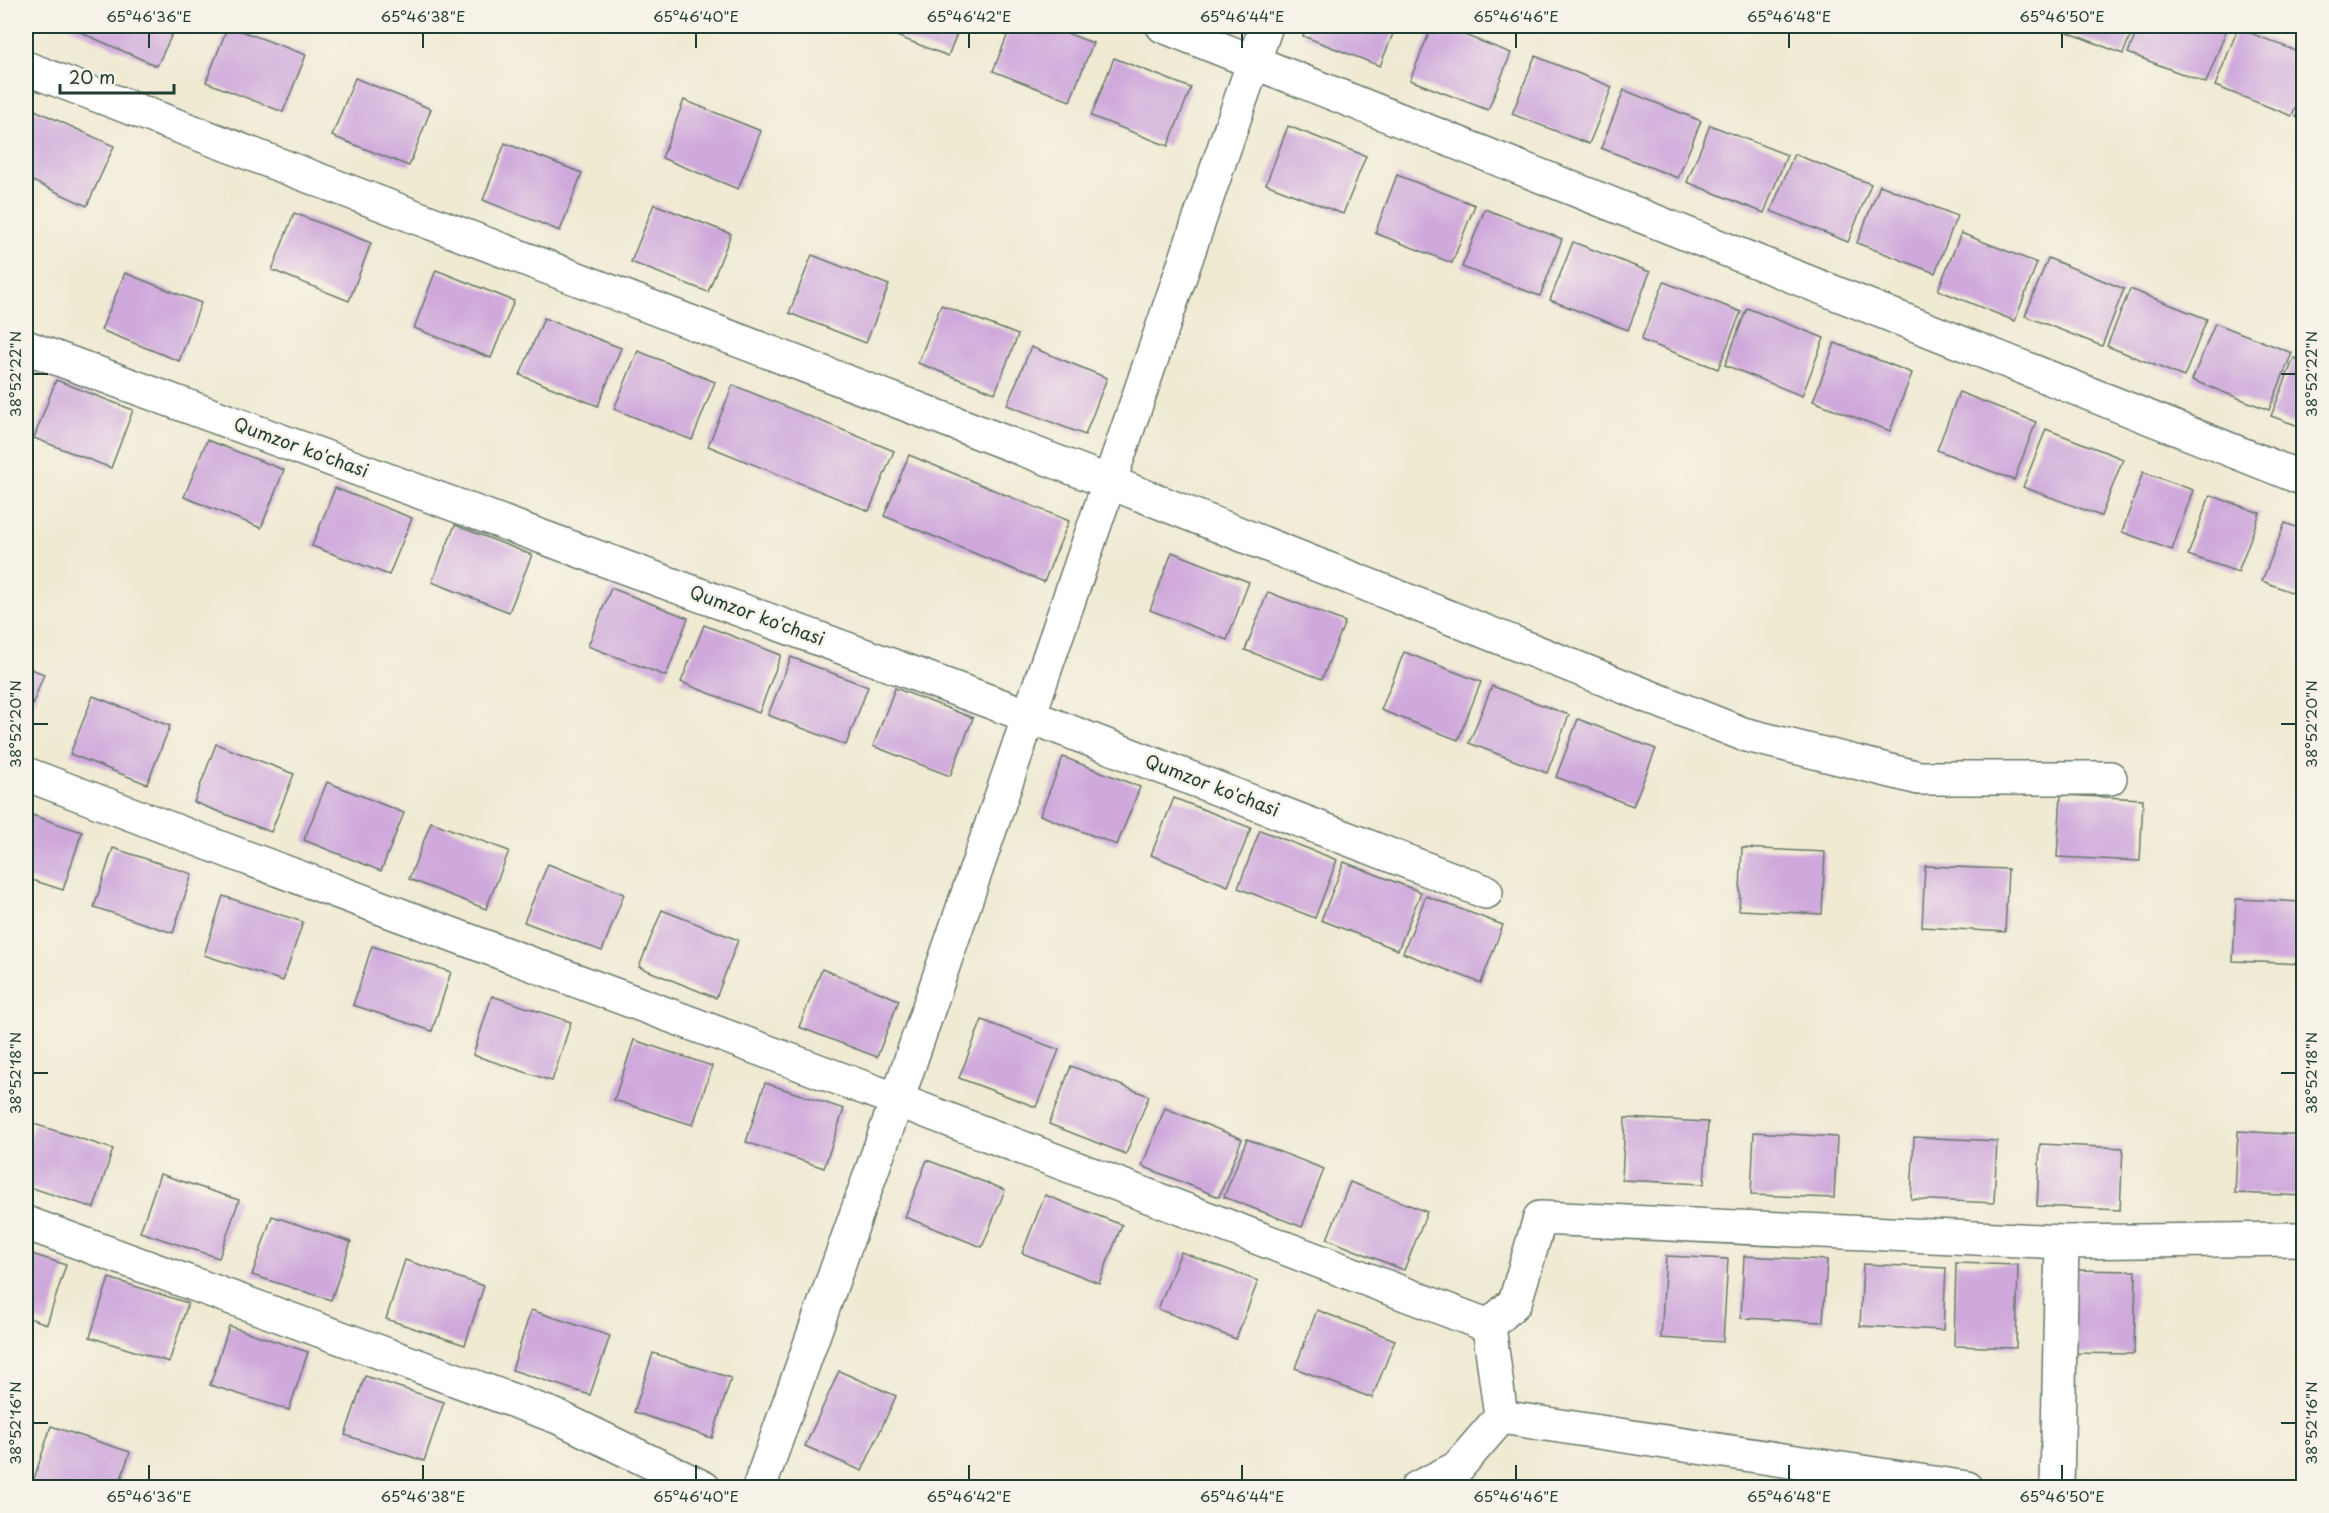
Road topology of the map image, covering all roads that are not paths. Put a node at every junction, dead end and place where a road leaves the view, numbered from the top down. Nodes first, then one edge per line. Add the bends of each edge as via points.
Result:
1 (1163, 26) edge
2 (1266, 26) edge
3 (1253, 62) junction
4 (26, 68) edge
5 (26, 347) edge
6 (2304, 479) edge
7 (1109, 482) junction
8 (1029, 716) junction
9 (26, 774) edge
10 (2110, 778) dead end
11 (1486, 892) dead end
12 (897, 1100) junction
13 (26, 1223) edge
14 (2297, 1239) dead end
15 (2061, 1242) junction
16 (1490, 1326) junction
17 (1501, 1417) junction
18 (704, 1488) edge
19 (759, 1488) edge
20 (1417, 1488) edge
21 (1967, 1488) edge
22 (2057, 1488) edge

1 - 3 street
2 - 3 street
3 - 6 street
3 - 7 street
4 - 7 street
5 - 8 street, Qumzor ko'chasi
7 - 8 street
7 - 10 street via 1743,734 1919,778
8 - 11 street, Qumzor ko'chasi
8 - 12 street
9 - 12 street
12 - 16 street
12 - 19 street
13 - 18 street via 558,1417
14 - 15 street
15 - 16 street via 1540,1218 1515,1302
15 - 22 street
16 - 17 street
17 - 20 street via 1456,1468
17 - 21 street

